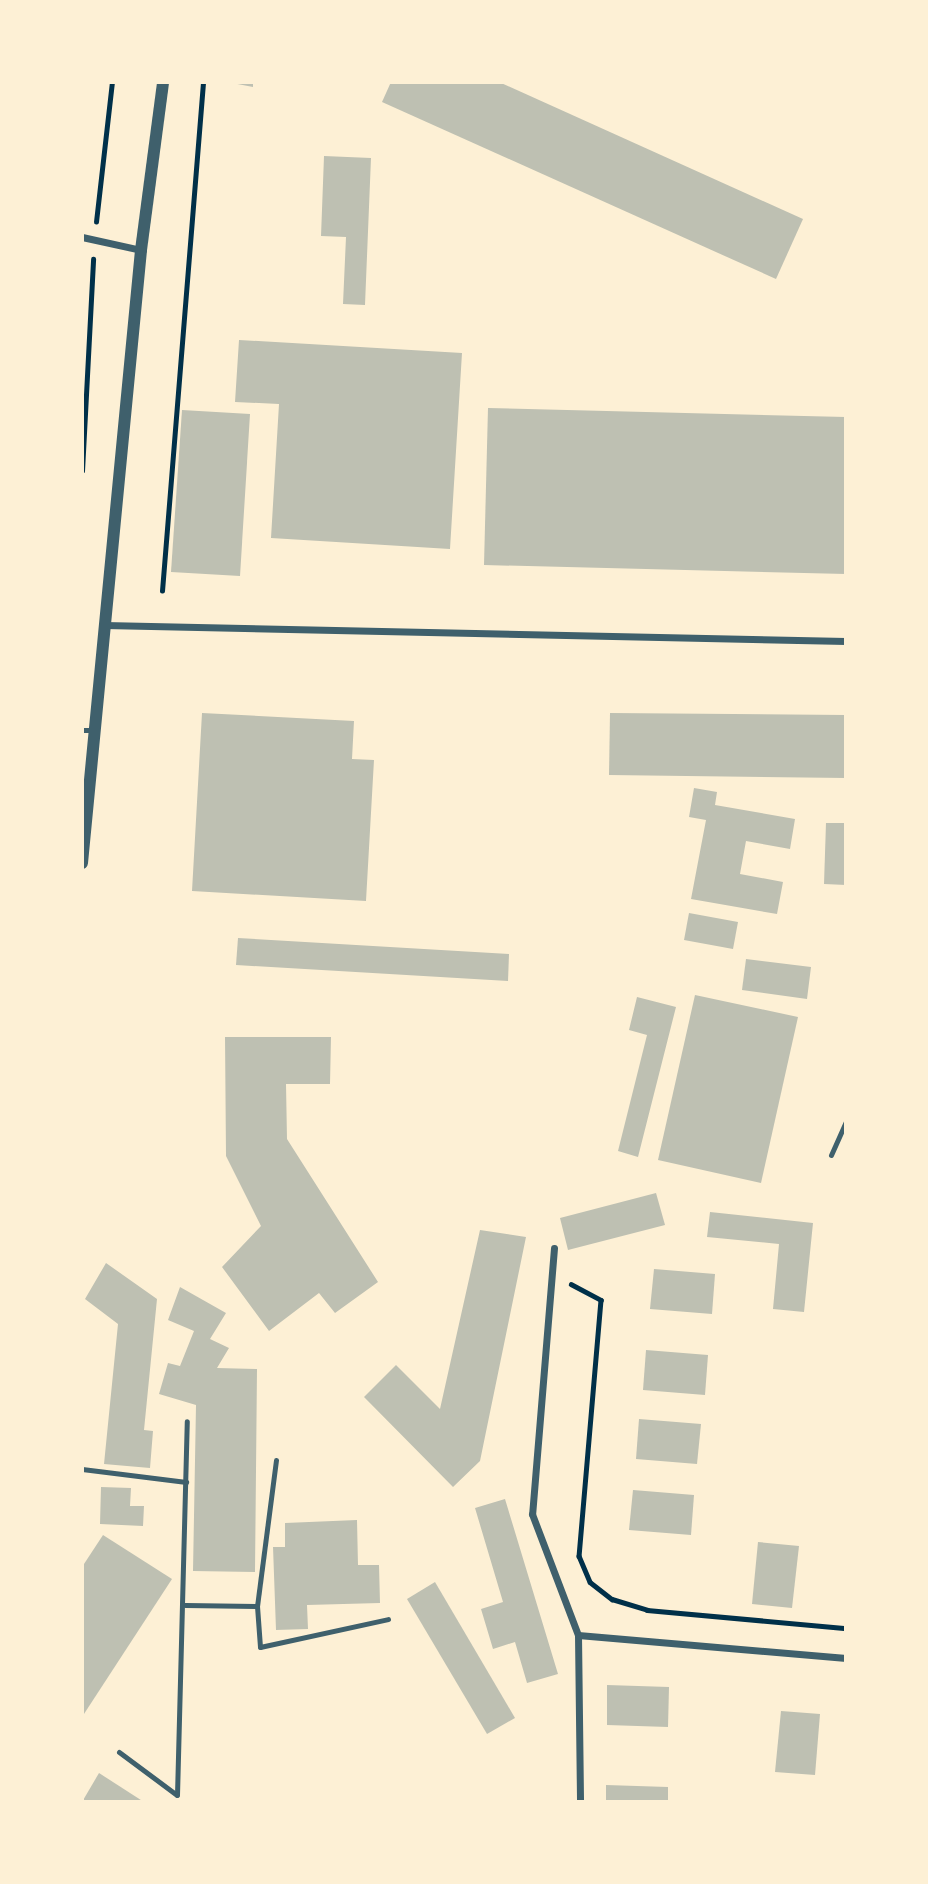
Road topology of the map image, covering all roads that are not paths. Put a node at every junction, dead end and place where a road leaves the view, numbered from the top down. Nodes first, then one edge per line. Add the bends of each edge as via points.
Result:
1 (163, 82) edge
2 (82, 237) edge
3 (141, 250) junction
4 (103, 625) junction
5 (846, 641) edge
6 (87, 730) edge
7 (82, 863) edge
8 (846, 1121) edge
9 (831, 1155) dead end
10 (554, 1248) dead end
11 (187, 1421) dead end
12 (276, 1460) dead end
13 (82, 1469) edge
14 (186, 1482) junction
15 (185, 1605) junction
16 (257, 1606) junction
17 (388, 1619) dead end
18 (578, 1635) junction
19 (846, 1658) edge
20 (118, 1752) dead end
21 (580, 1802) edge

1 - 3 street
2 - 3 street
3 - 4 street
4 - 5 street
4 - 6 street
6 - 7 street
8 - 9 lane
10 - 18 street via 532,1514
11 - 14 lane
12 - 16 lane
13 - 14 lane
14 - 15 lane
15 - 16 lane
15 - 20 lane via 177,1795
16 - 17 lane via 260,1647
18 - 19 street
18 - 21 street

